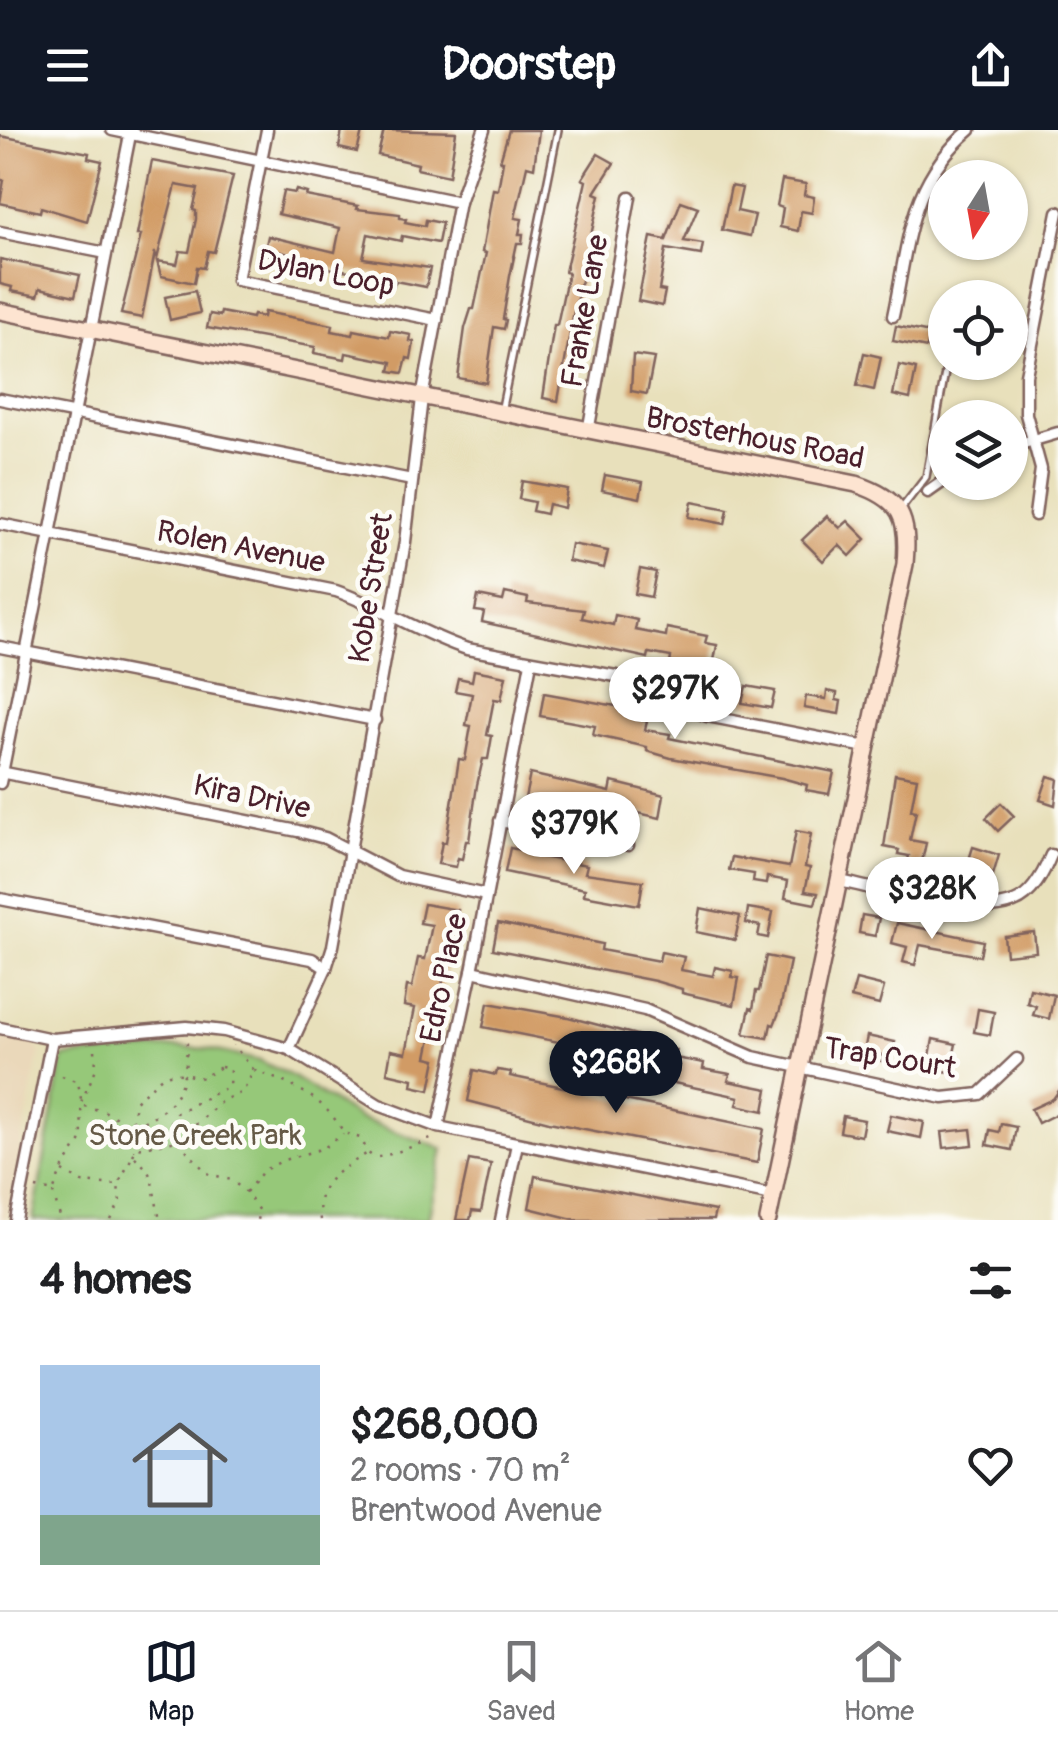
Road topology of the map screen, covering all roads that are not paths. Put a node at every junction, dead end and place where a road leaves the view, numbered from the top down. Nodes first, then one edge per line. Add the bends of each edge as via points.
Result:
1 (112, 130) edge
2 (267, 130) edge
3 (484, 130) edge
4 (558, 130) edge
5 (970, 130) edge
6 (131, 132) edge
7 (260, 161) junction
8 (630, 198) dead end
9 (459, 202) junction
10 (1058, 212) edge
11 (0, 232) edge
12 (106, 254) junction
13 (0, 311) edge
14 (893, 316) dead end
15 (436, 320) junction
16 (90, 330) junction
17 (944, 380) edge
18 (422, 398) junction
19 (0, 399) edge
20 (73, 414) junction
21 (501, 414) junction
22 (588, 432) junction
23 (1058, 433) edge
24 (1034, 440) junction
25 (1028, 442) edge
26 (412, 480) junction
27 (900, 510) junction
28 (1035, 515) dead end
29 (0, 524) edge
30 (49, 534) junction
31 (393, 615) junction
32 (0, 647) edge
33 (26, 652) junction
34 (532, 662) junction
35 (375, 720) junction
36 (866, 747) junction
37 (1, 776) edge
38 (500, 821) junction
39 (628, 845) dead end
40 (350, 852) junction
41 (1052, 854) dead end
42 (839, 880) junction
43 (486, 895) junction
44 (0, 899) edge
45 (326, 968) junction
46 (472, 971) junction
47 (0, 1028) edge
48 (52, 1039) junction
49 (289, 1049) junction
50 (1017, 1059) dead end
51 (800, 1070) junction
52 (438, 1126) junction
53 (517, 1144) junction
54 (772, 1195) junction
55 (501, 1219) edge
56 (16, 1220) edge
57 (510, 1220) edge
58 (768, 1220) edge

1 - 6 street
2 - 7 street, Dylan Loop
3 - 9 street, Kobe Street
4 - 21 lane
5 - 14 street via 924,182
6 - 7 street
6 - 12 street
7 - 9 street
7 - 15 street, Dylan Loop via 238,280
8 - 22 street, Franke Lane
9 - 15 street, Kobe Street
10 - 24 street via 1026,375
11 - 12 street
12 - 16 street
13 - 16 street, Brosterhous Road
15 - 18 street, Kobe Street
16 - 18 street, Brosterhous Road
16 - 20 street
17 - 27 lane via 926,478
18 - 21 street, Brosterhous Road
18 - 26 street, Kobe Street
19 - 20 street
20 - 26 street
20 - 30 street
21 - 22 street, Brosterhous Road
22 - 27 street, Brosterhous Road via 856,484
23 - 24 street
24 - 25 street
24 - 28 street via 1041,482
26 - 31 street, Kobe Street
27 - 36 street via 905,564
29 - 30 street, Rolen Avenue
30 - 31 street, Rolen Avenue via 336,591
30 - 33 street
31 - 34 street, Rolen Avenue via 454,645
31 - 35 street, Kobe Street
32 - 33 street
33 - 35 street
33 - 37 street
34 - 36 street, Rolen Avenue via 638,680 707,716
34 - 38 street, Edro Place
35 - 40 street, Kobe Street
36 - 42 street
37 - 40 street, Kira Drive via 298,830
38 - 39 street
38 - 43 street, Edro Place
40 - 43 street, Kira Drive via 398,876
40 - 45 street, Kobe Street
41 - 42 street via 1042,878 1017,902 977,910
42 - 51 street
43 - 46 street, Edro Place
44 - 45 street via 312,959
45 - 49 street, Kobe Street
46 - 51 street, Trap Court via 645,1010
46 - 52 street, Edro Place
47 - 48 street
48 - 49 street via 188,1028
48 - 56 street
49 - 52 street via 379,1104
50 - 51 street, Trap Court via 980,1094 944,1098
51 - 54 street
52 - 53 street
53 - 54 street
53 - 55 street
54 - 58 street
55 - 57 lane

